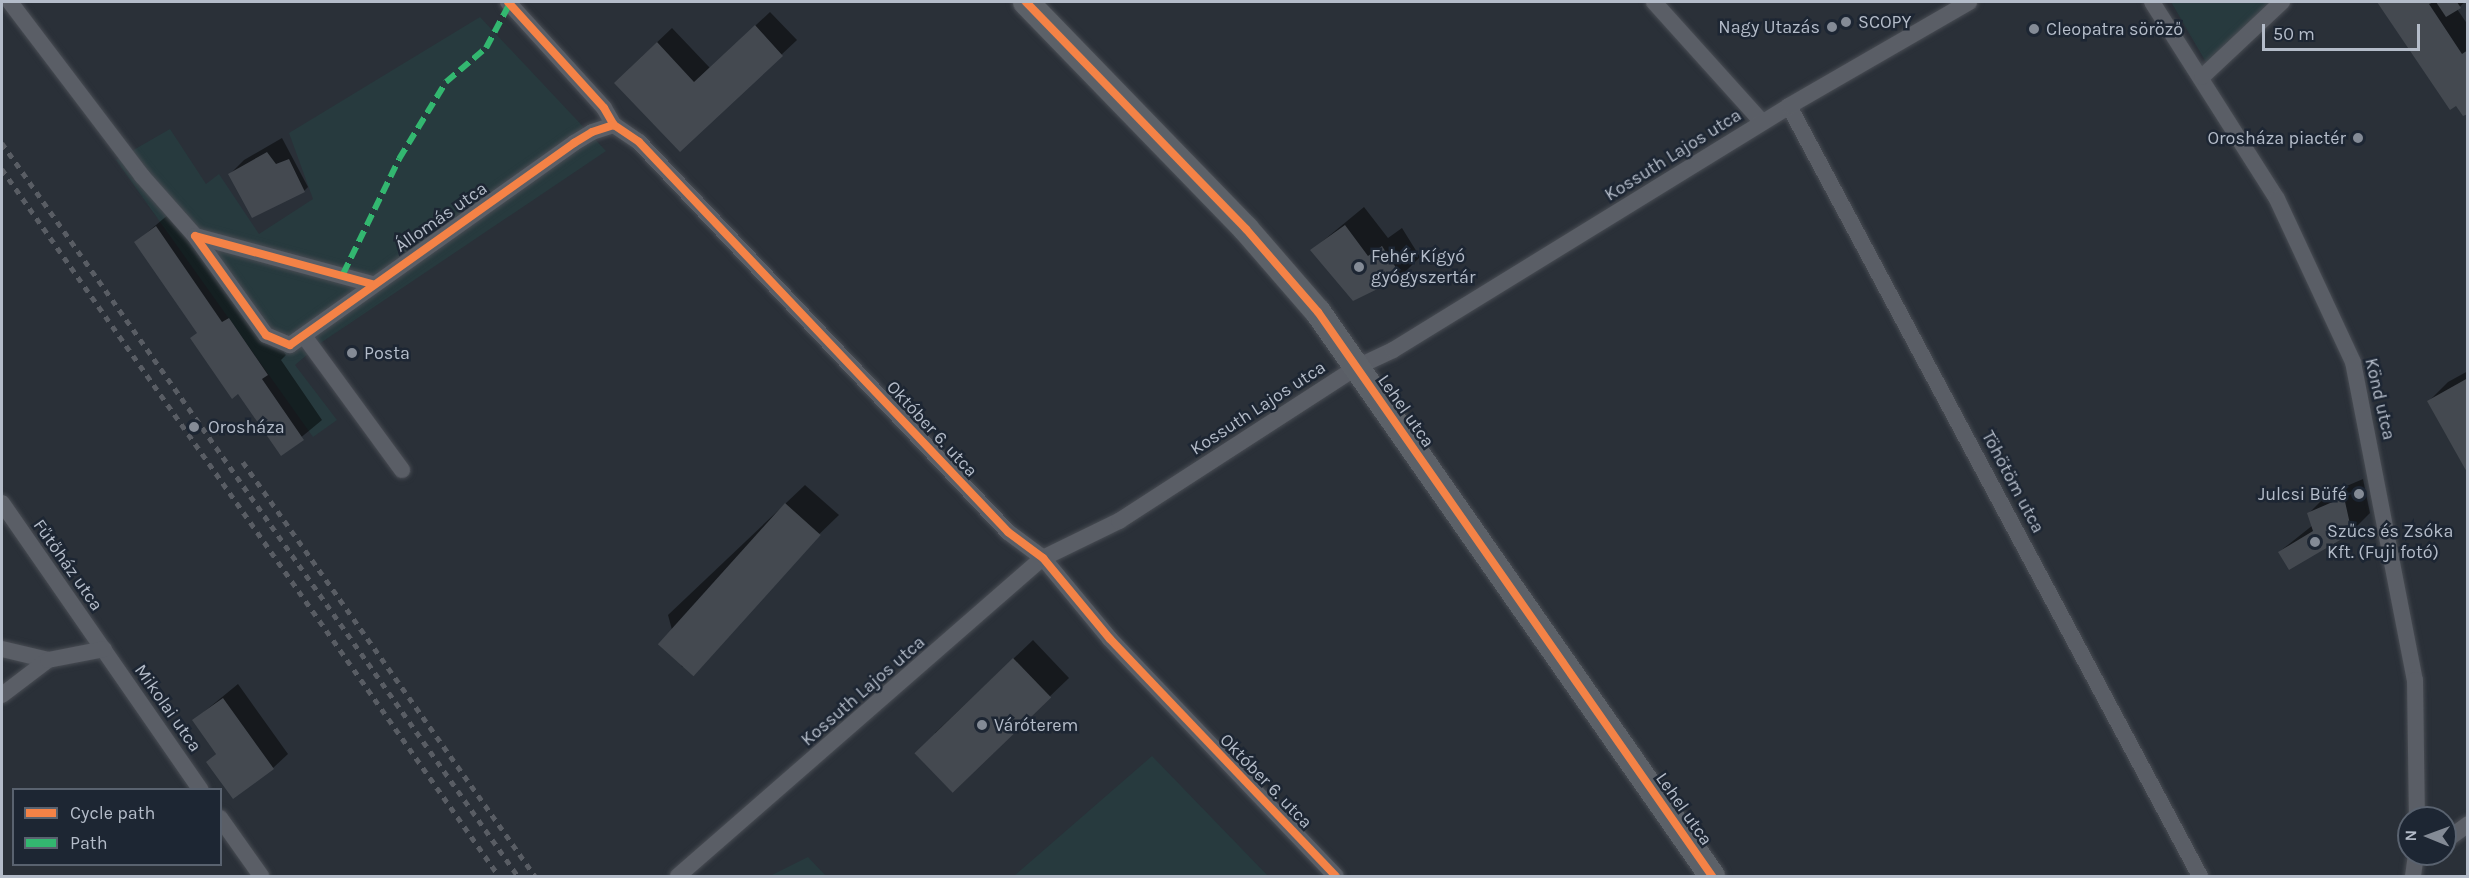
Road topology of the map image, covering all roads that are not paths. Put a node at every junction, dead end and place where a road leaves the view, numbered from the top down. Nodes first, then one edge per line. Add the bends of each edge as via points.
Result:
1 (10, 2) edge
2 (510, 2) edge
3 (1026, 2) edge
4 (1654, 2) edge
5 (1969, 2) edge
6 (2152, 2) edge
7 (2282, 2) edge
8 (2202, 76) junction
9 (1789, 106) junction
10 (1762, 122) junction
11 (614, 125) junction
12 (195, 236) junction
13 (372, 284) junction
14 (297, 341) junction
15 (1357, 367) junction
16 (402, 470) dead end
17 (2, 504) edge
18 (1043, 558) junction
19 (2, 649) edge
20 (104, 649) junction
21 (48, 660) junction
22 (2, 694) edge
23 (200, 788) edge
24 (2417, 806) edge
25 (222, 821) edge
26 (261, 876) edge
27 (678, 876) edge
28 (1336, 876) edge
29 (1712, 876) edge
30 (2200, 876) edge

1 - 12 street via 142,176
2 - 11 street, Október 6. utca via 604,108
3 - 15 main road, Lehel utca via 1246,229 1318,312
4 - 10 street
5 - 9 street, Kossuth Lajos utca
6 - 8 street, Könd utca
7 - 8 street
8 - 24 street, Könd utca via 2277,199 2353,362 2415,680
9 - 10 street, Kossuth Lajos utca
9 - 30 street, Töhötöm utca
10 - 15 street, Kossuth Lajos utca via 1394,350
11 - 13 street, Állomás utca via 574,143
11 - 18 street, Október 6. utca via 639,142 1008,532
12 - 13 street
12 - 14 street via 266,335
13 - 14 street, Állomás utca
14 - 16 street
15 - 18 street, Kossuth Lajos utca via 1119,521
15 - 29 main road, Lehel utca
17 - 20 street, Fűtőház utca
18 - 27 street, Kossuth Lajos utca
18 - 28 street, Október 6. utca via 1110,639
19 - 21 street
20 - 21 street
20 - 23 street, Mikolai utca
21 - 22 street
25 - 26 street

